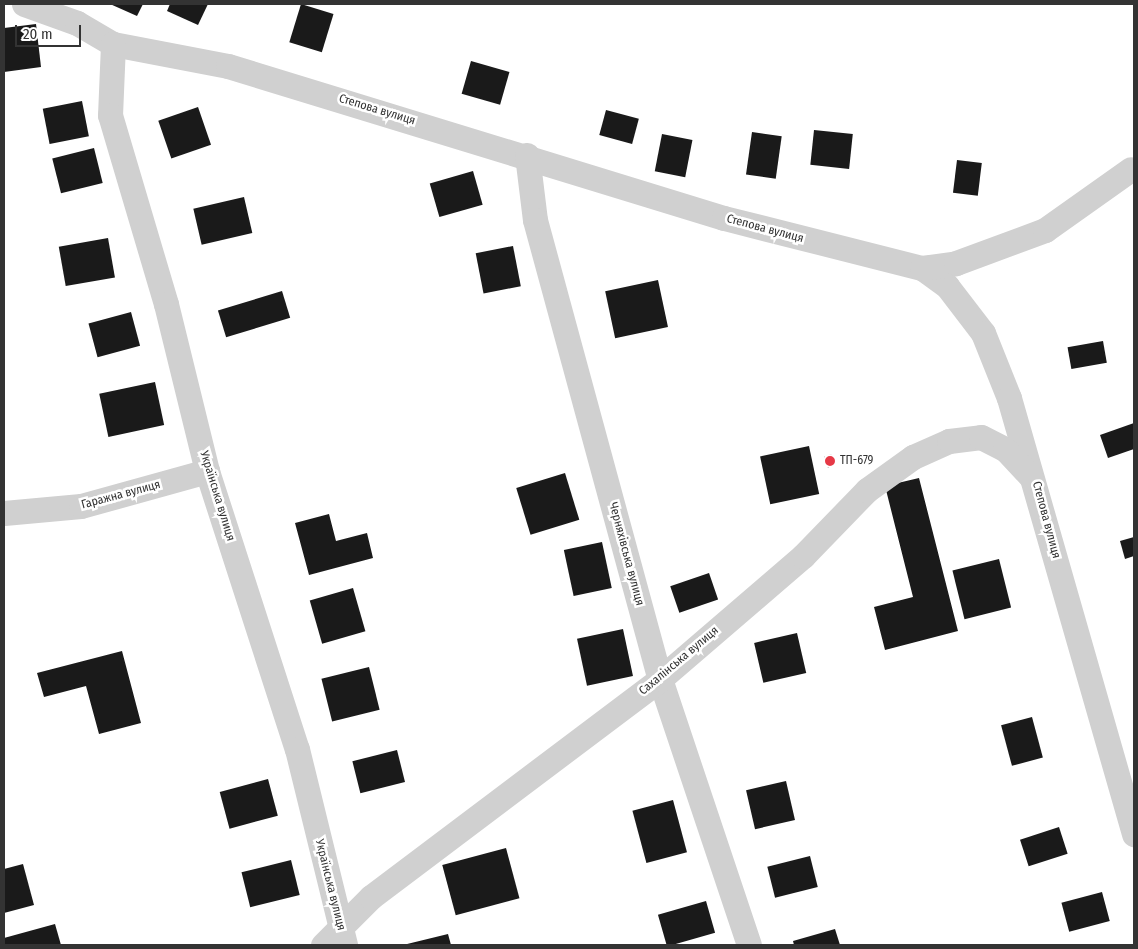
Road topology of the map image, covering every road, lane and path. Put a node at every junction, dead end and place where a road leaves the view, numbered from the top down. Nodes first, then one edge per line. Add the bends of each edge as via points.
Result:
1 (24, 4) edge
2 (113, 44) junction
3 (526, 156) junction
4 (1131, 170) dead end
5 (922, 268) junction
6 (208, 471) junction
7 (1036, 484) junction
8 (4, 513) edge
9 (660, 680) junction
10 (1134, 834) edge
11 (336, 941) edge
12 (749, 945) edge

1 - 2 street, Степова вулиця via 77,23
2 - 3 street, Степова вулиця via 228,66
2 - 6 street, Українська вулиця via 110,115 166,304
3 - 5 street, Степова вулиця via 724,218
3 - 9 street, Черняхівська вулиця via 535,220
4 - 5 street via 1045,230 956,263
5 - 7 street, Степова вулиця via 946,286 983,333
6 - 8 street, Гаражна вулиця via 81,506
6 - 11 street, Українська вулиця via 297,749
7 - 9 street, Сахалінська вулиця via 1005,449 981,437 949,441 913,457 867,490 803,556
7 - 10 street, Степова вулиця
9 - 11 street, Сахалінська вулиця via 371,897
9 - 12 street, Черняхівська вулиця

